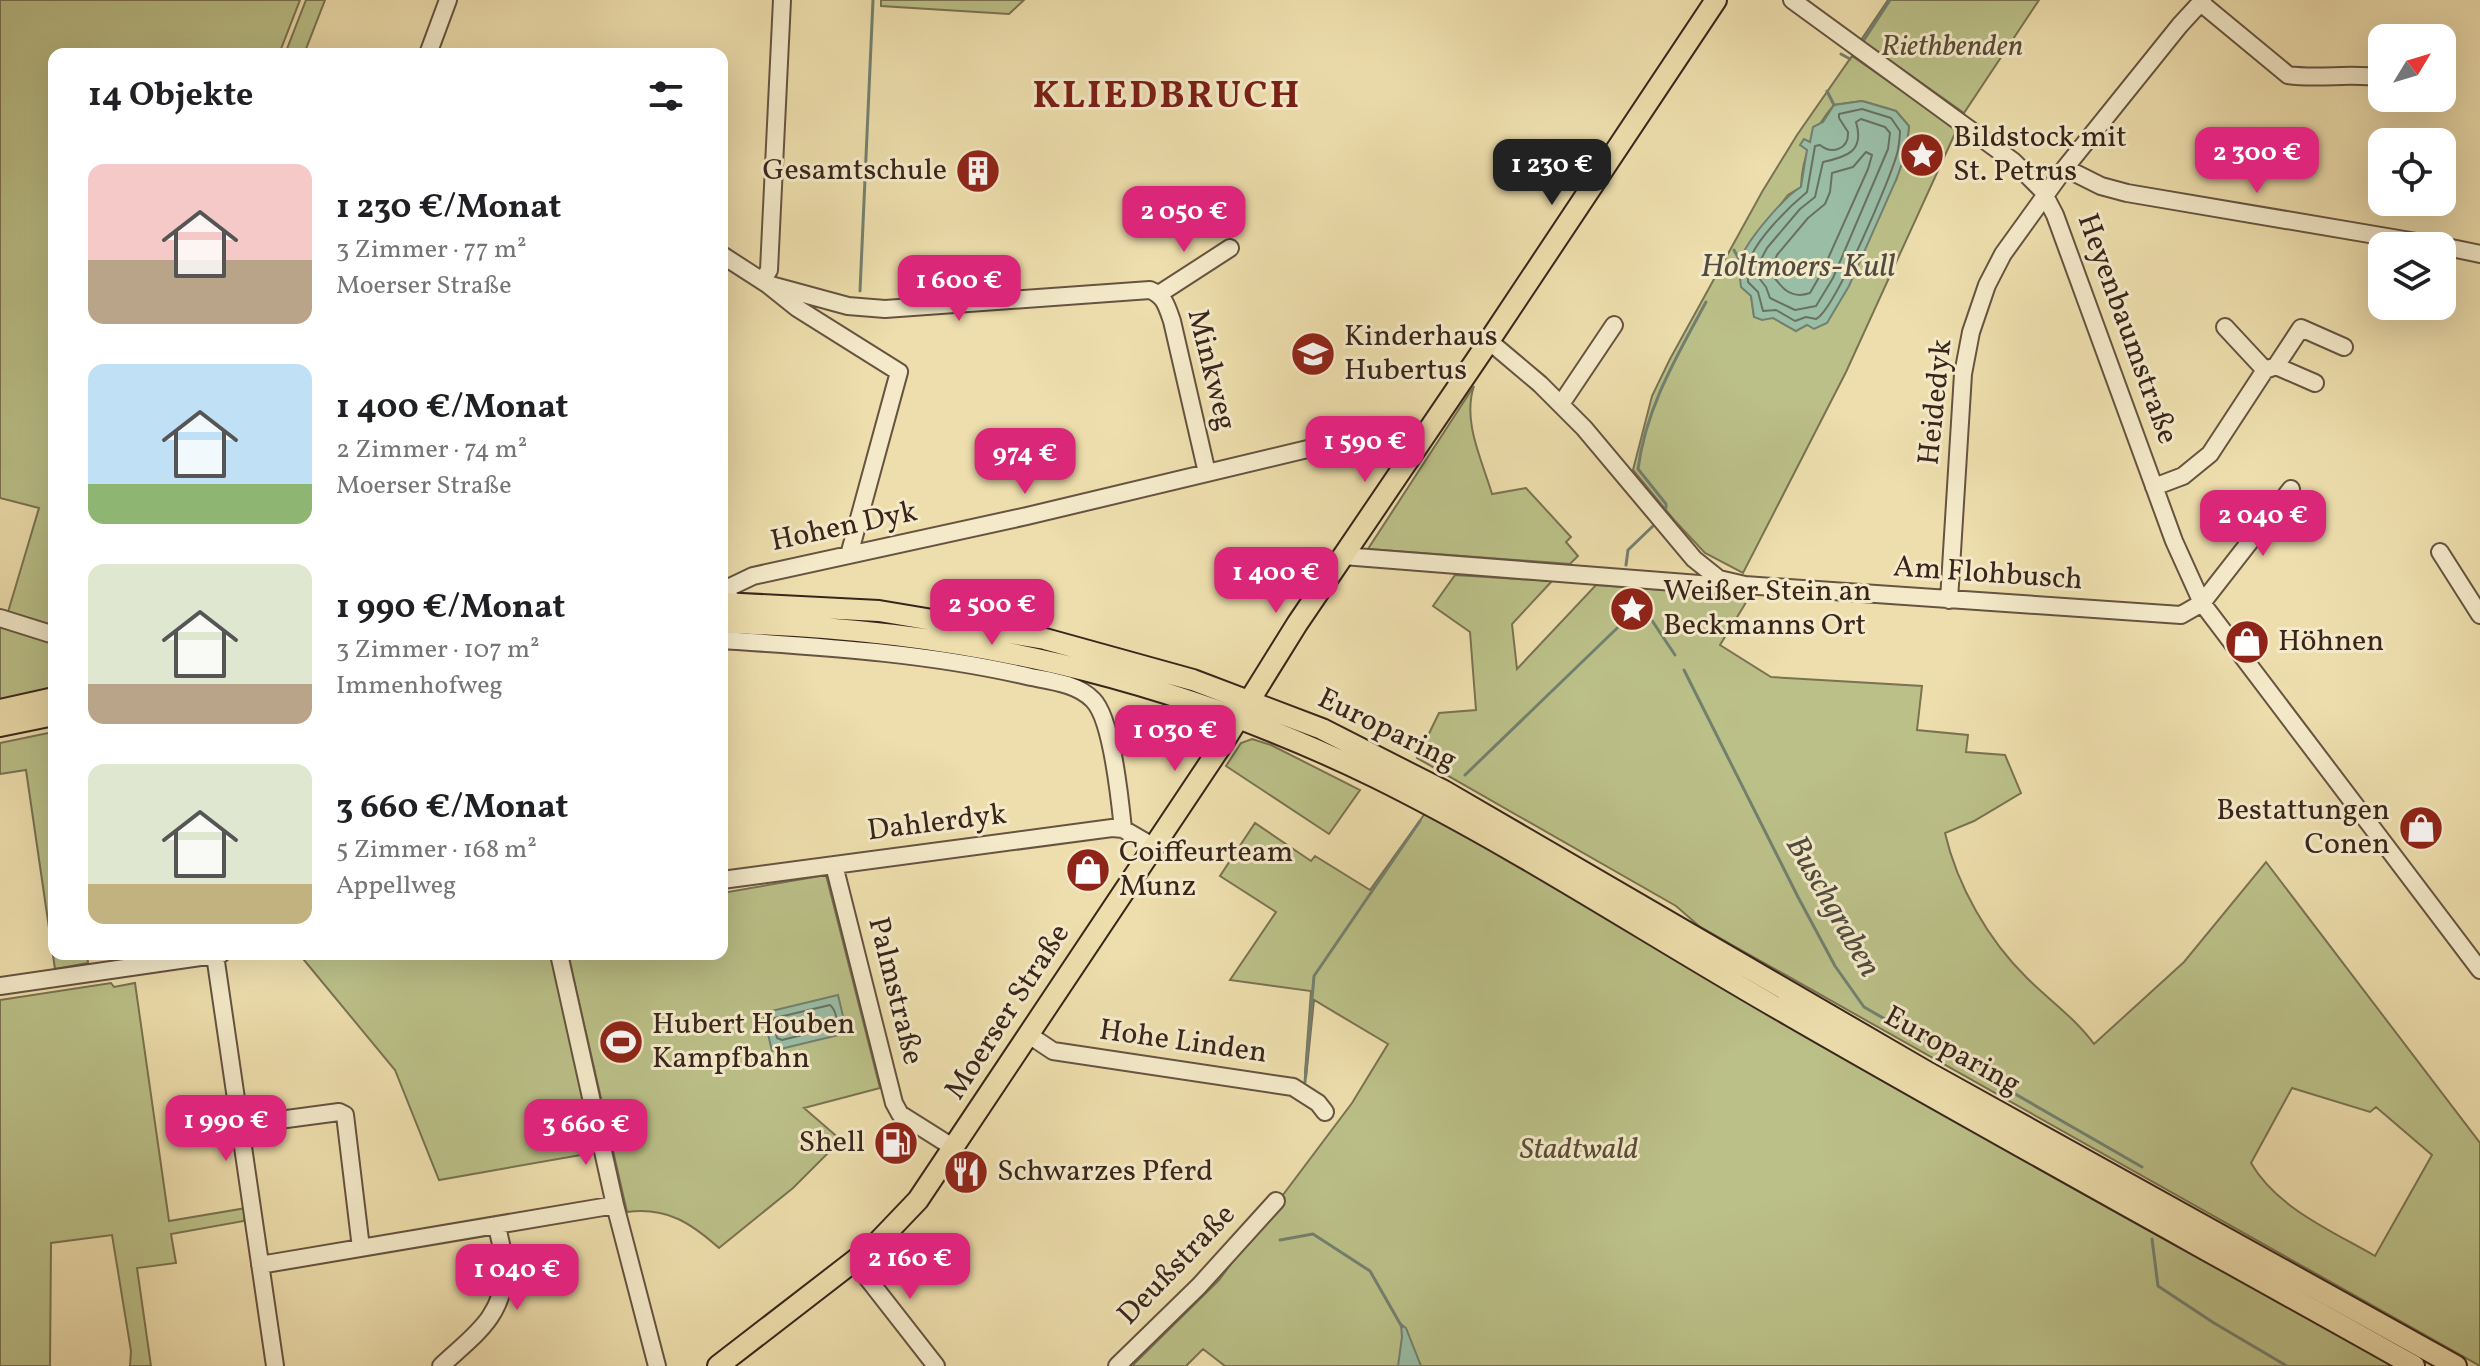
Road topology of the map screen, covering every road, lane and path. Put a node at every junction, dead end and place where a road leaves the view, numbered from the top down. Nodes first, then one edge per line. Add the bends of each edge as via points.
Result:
1 (448, 0) edge
2 (782, 0) edge
3 (1716, 0) edge
4 (1792, 0) edge
5 (2202, 1) edge
6 (430, 48) edge
7 (2368, 75) edge
8 (2065, 168) junction
9 (2046, 196) junction
10 (2026, 224) junction
11 (2062, 234) junction
12 (2368, 234) edge
13 (1230, 248) dead end
14 (2456, 249) edge
15 (2480, 254) edge
16 (728, 259) edge
17 (765, 282) junction
18 (1159, 294) junction
19 (1614, 325) dead end
20 (2225, 327) dead end
21 (1489, 341) junction
22 (2344, 347) dead end
23 (2271, 368) junction
24 (2315, 383) dead end
25 (1561, 404) junction
26 (1362, 436) junction
27 (1423, 437) junction
28 (1409, 457) junction
29 (1207, 473) junction
30 (2154, 487) junction
31 (2291, 489) dead end
32 (2440, 552) dead end
33 (849, 555) junction
34 (1343, 556) junction
35 (1719, 579) junction
36 (728, 592) edge
37 (1949, 600) junction
38 (728, 602) edge
39 (2202, 603) junction
40 (2480, 615) edge
41 (0, 618) edge
42 (728, 623) edge
43 (48, 633) edge
44 (728, 640) edge
45 (48, 699) edge
46 (1248, 699) junction
47 (0, 710) edge
48 (48, 716) edge
49 (1237, 719) junction
50 (0, 726) edge
51 (1123, 829) junction
52 (1154, 847) junction
53 (834, 865) junction
54 (728, 879) edge
55 (177, 960) edge
56 (219, 960) edge
57 (560, 960) edge
58 (2480, 970) edge
59 (0, 986) edge
60 (1029, 1035) junction
61 (1325, 1112) dead end
62 (242, 1125) junction
63 (954, 1148) junction
64 (1276, 1201) dead end
65 (615, 1205) junction
66 (497, 1225) junction
67 (361, 1248) junction
68 (854, 1261) junction
69 (260, 1265) junction
70 (275, 1366) edge
71 (441, 1366) edge
72 (657, 1366) edge
73 (718, 1366) edge
74 (936, 1366) edge
75 (1117, 1366) edge
76 (2414, 1366) edge
77 (2456, 1366) edge

1 - 6 street
2 - 17 street
3 - 21 main road, Moerser Straße
4 - 9 street, Heyenbaumstraße via 2013,161
5 - 7 street via 2288,75
5 - 8 street, Heidedyk
8 - 9 street, Heidedyk
8 - 12 street via 2127,193
9 - 10 street, Heidedyk
9 - 11 street, Heyenbaumstraße
10 - 11 street via 2047,224
10 - 37 street, Heidedyk via 1987,285 1967,351
11 - 30 street, Heyenbaumstraße
13 - 18 street
14 - 15 street
16 - 17 street, Minkweg
17 - 18 street, Minkweg via 848,306 885,309 1134,289
17 - 33 street, Minkweg via 899,372
18 - 29 street, Minkweg via 1172,321
19 - 25 street
20 - 23 street
21 - 25 street
21 - 27 main road, Moerser Straße
22 - 23 street via 2301,328
23 - 24 street
23 - 30 street via 2210,454 2183,476
25 - 35 street via 1694,559
26 - 27 street, Hohen Dyk via 1402,428
26 - 28 street via 1390,443
26 - 29 street, Hohen Dyk
27 - 28 main road, Moerser Straße
28 - 34 main road, Moerser Straße
29 - 33 street, Hohen Dyk
30 - 39 street, Heyenbaumstraße
31 - 39 street
32 - 40 street
33 - 36 street, Hohen Dyk via 753,576
34 - 35 street, Am Flohbusch via 1712,585
34 - 46 main road, Moerser Straße
35 - 37 street, Am Flohbusch
37 - 39 street, Am Flohbusch via 2170,616
38 - 46 main road, Europaring via 879,611 1045,639
39 - 58 street, Heyenbaumstraße
41 - 43 street
42 - 49 main road, Europaring via 872,631 1042,658 1184,697
44 - 51 street via 918,655 1073,686 1093,699 1105,717
45 - 47 main road
46 - 49 main road, Moerser Straße
46 - 77 main road, Europaring via 1322,729 1444,791 1927,1072
48 - 50 main road
49 - 52 main road, Moerser Straße
49 - 76 main road, Europaring via 1315,749 1432,807 1915,1088
51 - 52 street
51 - 53 street, Dahlerdyk
52 - 60 main road, Moerser Straße
53 - 54 street, Dahlerdyk
53 - 63 street, Palmstraße via 894,1103 900,1114
55 - 59 street
56 - 62 street
57 - 65 street
60 - 61 street, Hohe Linden via 1053,1051 1293,1087
60 - 63 main road, Moerser Straße
62 - 67 street via 345,1115
62 - 69 street
63 - 68 main road, Moerser Straße via 897,1224
64 - 75 street, Deußstraße
65 - 66 street
65 - 72 street
66 - 67 street
66 - 71 street via 505,1267 498,1306
67 - 69 street
68 - 73 main road, Moerser Straße
68 - 74 street
69 - 70 street

